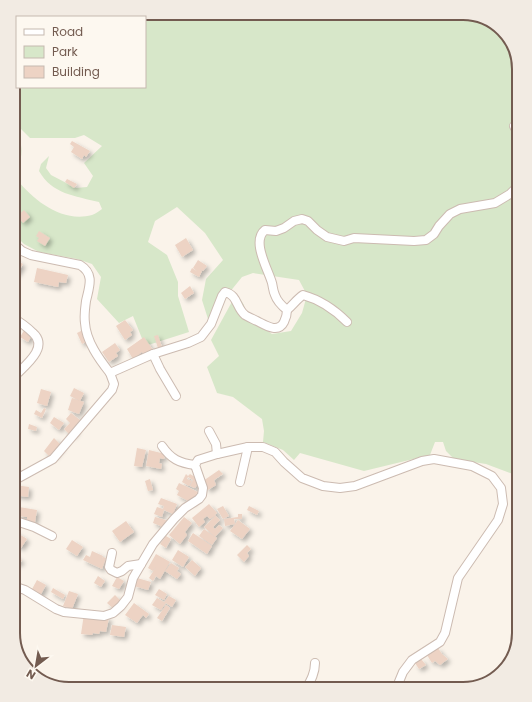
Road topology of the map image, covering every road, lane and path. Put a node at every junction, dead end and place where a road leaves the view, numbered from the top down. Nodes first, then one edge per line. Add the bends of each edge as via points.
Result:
1 (512, 192) edge
2 (20, 249) edge
3 (286, 310) junction
4 (347, 322) dead end
5 (20, 323) edge
6 (153, 354) junction
7 (20, 371) edge
8 (110, 373) junction
9 (176, 396) dead end
10 (209, 431) dead end
11 (162, 446) dead end
12 (248, 447) junction
13 (217, 454) junction
14 (195, 465) junction
15 (20, 477) edge
16 (240, 482) dead end
17 (20, 522) edge
18 (52, 536) dead end
19 (112, 553) dead end
20 (141, 564) junction
21 (20, 588) edge
22 (315, 663) dead end
23 (310, 682) edge
24 (399, 682) edge

1 - 3 street via 495,203 460,209 450,214 426,240 354,238 344,241 327,237 308,221 302,220 294,221 276,231 265,230 259,240 262,258 275,295
2 - 8 street via 31,255 85,268 90,286 84,324 89,341
3 - 4 street via 303,295 328,305
3 - 6 street via 287,316 283,324 276,329 270,328 244,314 235,298 225,292 201,337
5 - 7 street via 34,333 39,346
6 - 8 street
6 - 9 street
8 - 15 street via 114,384 112,390 53,459
10 - 13 street via 216,444
11 - 14 street via 174,459 184,464
12 - 13 street
12 - 16 street
12 - 24 street via 263,447 275,452 302,478 323,486 355,486 434,459 472,466 492,476 500,488 503,504 498,520 458,578 445,634 440,642 412,660
13 - 14 street via 198,460
14 - 20 street via 203,488 202,495 174,519 153,544
17 - 18 street
19 - 20 street via 109,567 117,573 128,566
20 - 21 street via 133,578 128,598 113,613 104,616 64,612
22 - 23 street

